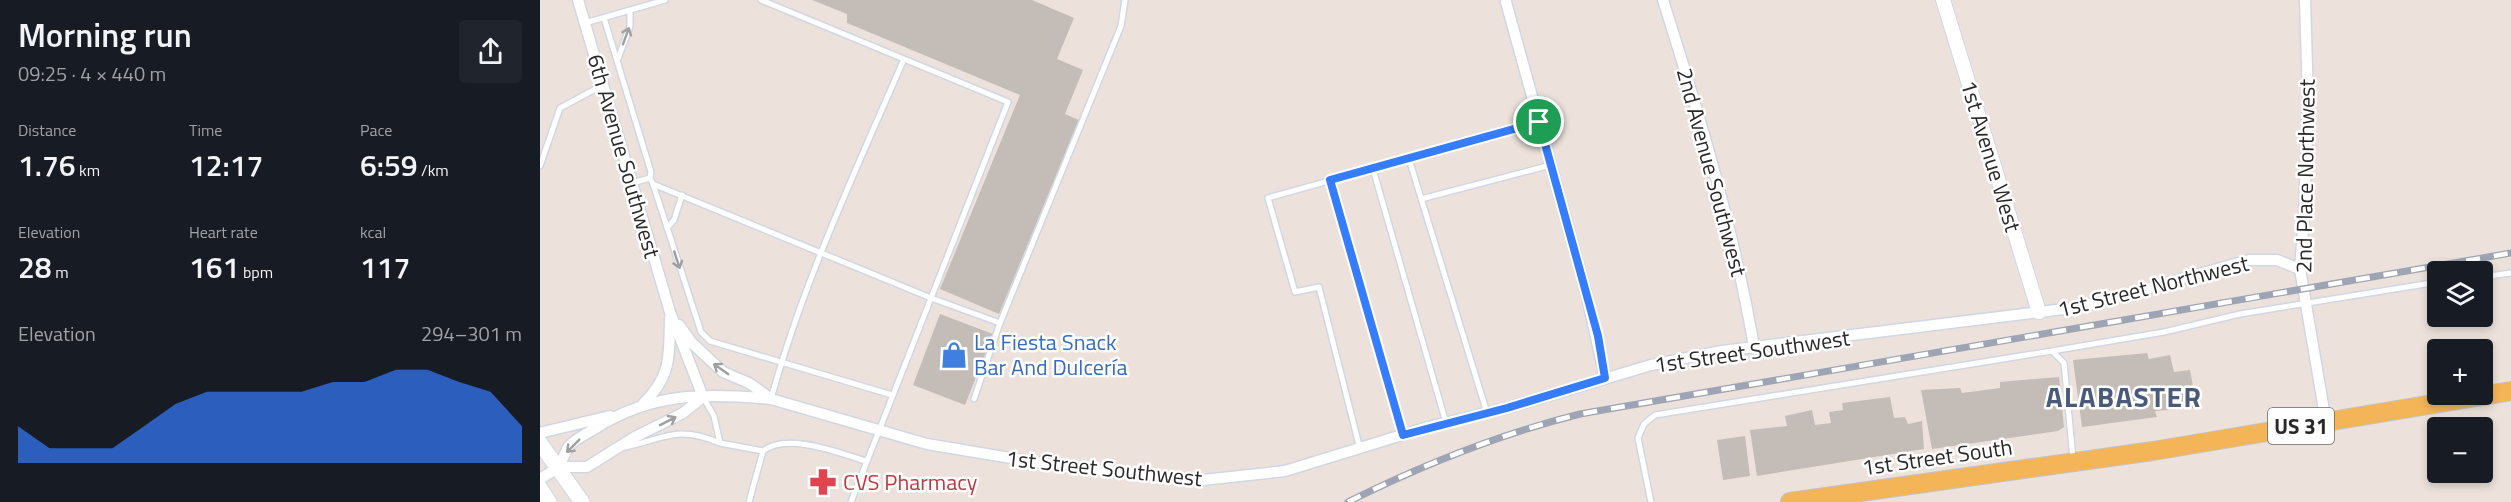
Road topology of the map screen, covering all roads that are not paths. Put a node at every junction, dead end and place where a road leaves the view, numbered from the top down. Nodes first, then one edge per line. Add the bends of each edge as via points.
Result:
1 (578, 0) edge
2 (665, 0) edge
3 (761, 0) edge
4 (1125, 0) edge
5 (1663, 0) edge
6 (1943, 0) edge
7 (2306, 0) edge
8 (1506, 1) edge
9 (630, 10) junction
10 (604, 18) junction
11 (585, 24) junction
12 (904, 59) junction
13 (617, 61) junction
14 (603, 85) junction
15 (1539, 122) junction
16 (1409, 159) junction
17 (1551, 165) junction
18 (540, 166) edge
19 (1373, 168) junction
20 (650, 178) junction
21 (1330, 180) junction
22 (632, 183) junction
23 (653, 184) junction
24 (682, 195) junction
25 (1421, 199) junction
26 (667, 228) junction
27 (821, 252) junction
28 (2300, 269) junction
29 (2511, 273) edge
30 (2493, 275) edge
31 (2427, 284) edge
32 (931, 298) junction
33 (2306, 303) junction
34 (670, 312) junction
35 (2039, 312) junction
36 (1000, 323) junction
37 (1754, 347) junction
38 (2052, 351) junction
39 (781, 363) junction
40 (1605, 378) junction
41 (2511, 391) edge
42 (892, 395) junction
43 (703, 397) junction
44 (771, 399) junction
45 (974, 399) dead end
46 (643, 404) junction
47 (1487, 413) junction
48 (616, 415) junction
49 (2326, 422) junction
50 (1446, 423) junction
51 (878, 432) junction
52 (540, 433) edge
53 (1403, 435) junction
54 (540, 442) edge
55 (720, 443) junction
56 (615, 449) junction
57 (1360, 449) junction
58 (763, 451) junction
59 (2082, 460) junction
60 (866, 461) junction
61 (559, 467) junction
62 (540, 478) edge
63 (540, 488) edge
64 (549, 502) edge
65 (582, 502) edge
66 (749, 502) edge
67 (851, 502) edge
68 (1651, 502) edge
69 (1790, 502) edge

1 - 11 street, 6th Avenue Southwest
2 - 9 lane
3 - 12 lane
4 - 36 lane via 1121,26
5 - 37 street, 2nd Avenue Southwest via 1725,212
6 - 35 street, 1st Avenue West
7 - 28 street, 2nd Place Northwest via 2308,111
8 - 15 street
9 - 10 lane
13 -> 9 lane via 630,26
10 - 11 lane
10 - 13 lane
11 - 14 street, 6th Avenue Southwest
12 - 27 lane
12 - 32 lane via 1008,102
13 - 20 lane
14 - 18 lane via 560,108
14 - 22 street, 6th Avenue Southwest
15 - 16 lane
15 - 17 street
16 - 19 lane
16 - 25 lane
17 - 25 lane
17 - 40 street via 1598,336
19 - 21 lane
19 - 50 lane
20 - 22 lane
20 - 23 lane
21 - 53 lane
21 - 57 lane via 1268,198 1295,292 1319,286
22 - 34 street, 6th Avenue Southwest
23 - 24 lane
23 - 26 lane
24 - 26 lane via 674,220
24 - 27 lane
25 - 47 lane
26 -> 39 lane via 701,332 710,341
27 - 32 lane
27 - 39 lane
28 - 33 street, 2nd Place Northwest
28 - 35 street, 1st Street Northwest via 2277,260 2249,260 2100,302
29 - 30 lane
31 - 33 lane
32 - 36 lane
32 - 42 lane
33 - 38 lane
33 - 49 street, 2nd Place Northwest
34 - 43 street, 6th Avenue Southwest
44 -> 34 street, 6th Avenue Southwest via 749,383 723,372 692,343
34 - 46 street via 668,361 663,380
35 - 37 street, 1st Street Southwest
36 - 45 lane
37 - 40 street, 1st Street Southwest via 1687,357
38 - 59 lane via 2064,363
38 - 68 lane via 1655,415 1644,424 1638,438
39 - 42 lane
39 - 44 lane
40 - 47 street, 1st Street Southwest
41 - 49 main road, US 31
42 - 51 lane
43 - 44 street, 1st Street Southwest
43 - 46 street, 1st Street Southwest
43 - 55 lane via 716,421
56 -> 43 street via 683,413
44 - 51 street, 1st Street Southwest
46 - 48 street, 1st Street Southwest
47 - 50 street, 1st Street Southwest
48 - 52 street
48 -> 61 street via 570,445
49 - 59 main road, US 31
50 - 53 street, 1st Street Southwest
51 - 57 street, 1st Street Southwest via 1064,467 1203,480 1285,471
51 - 60 lane
53 - 57 street, 1st Street Southwest
54 - 61 main road
55 - 56 lane via 682,432
55 - 58 lane
56 - 61 street via 587,467
58 - 60 lane via 778,443 791,443
58 - 66 lane
59 - 69 main road, 1st Street South / US 31
60 - 67 lane
61 - 62 street
61 - 65 main road
63 - 64 main road

